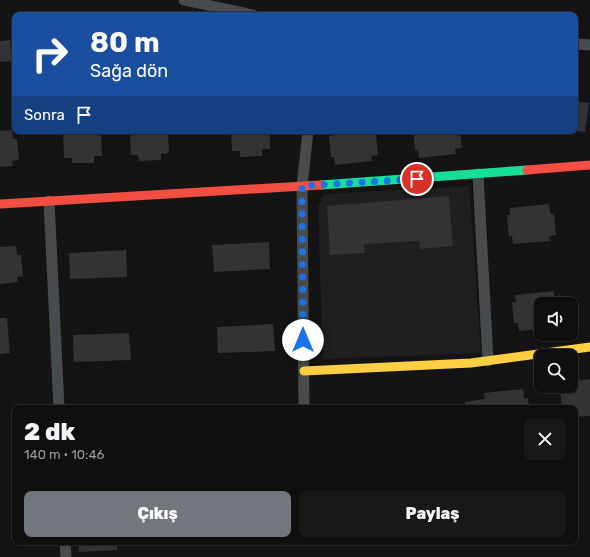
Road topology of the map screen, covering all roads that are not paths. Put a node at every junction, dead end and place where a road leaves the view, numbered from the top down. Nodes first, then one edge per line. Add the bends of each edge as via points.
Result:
1 (184, 0) edge
2 (239, 12) edge
3 (578, 44) edge
4 (590, 45) edge
5 (308, 134) edge
6 (590, 166) edge
7 (478, 174) junction
8 (302, 186) junction
9 (49, 201) junction
10 (0, 204) edge
11 (590, 347) edge
12 (488, 361) junction
13 (304, 371) junction
14 (59, 405) edge
15 (304, 405) edge
16 (65, 545) edge
17 (66, 557) edge

1 - 2 street
3 - 4 street
5 - 8 street
6 - 7 street
7 - 8 street
7 - 12 street
8 - 9 street
8 - 13 street
9 - 10 street
9 - 14 street
11 - 12 street
12 - 13 street
13 - 15 street
16 - 17 street

